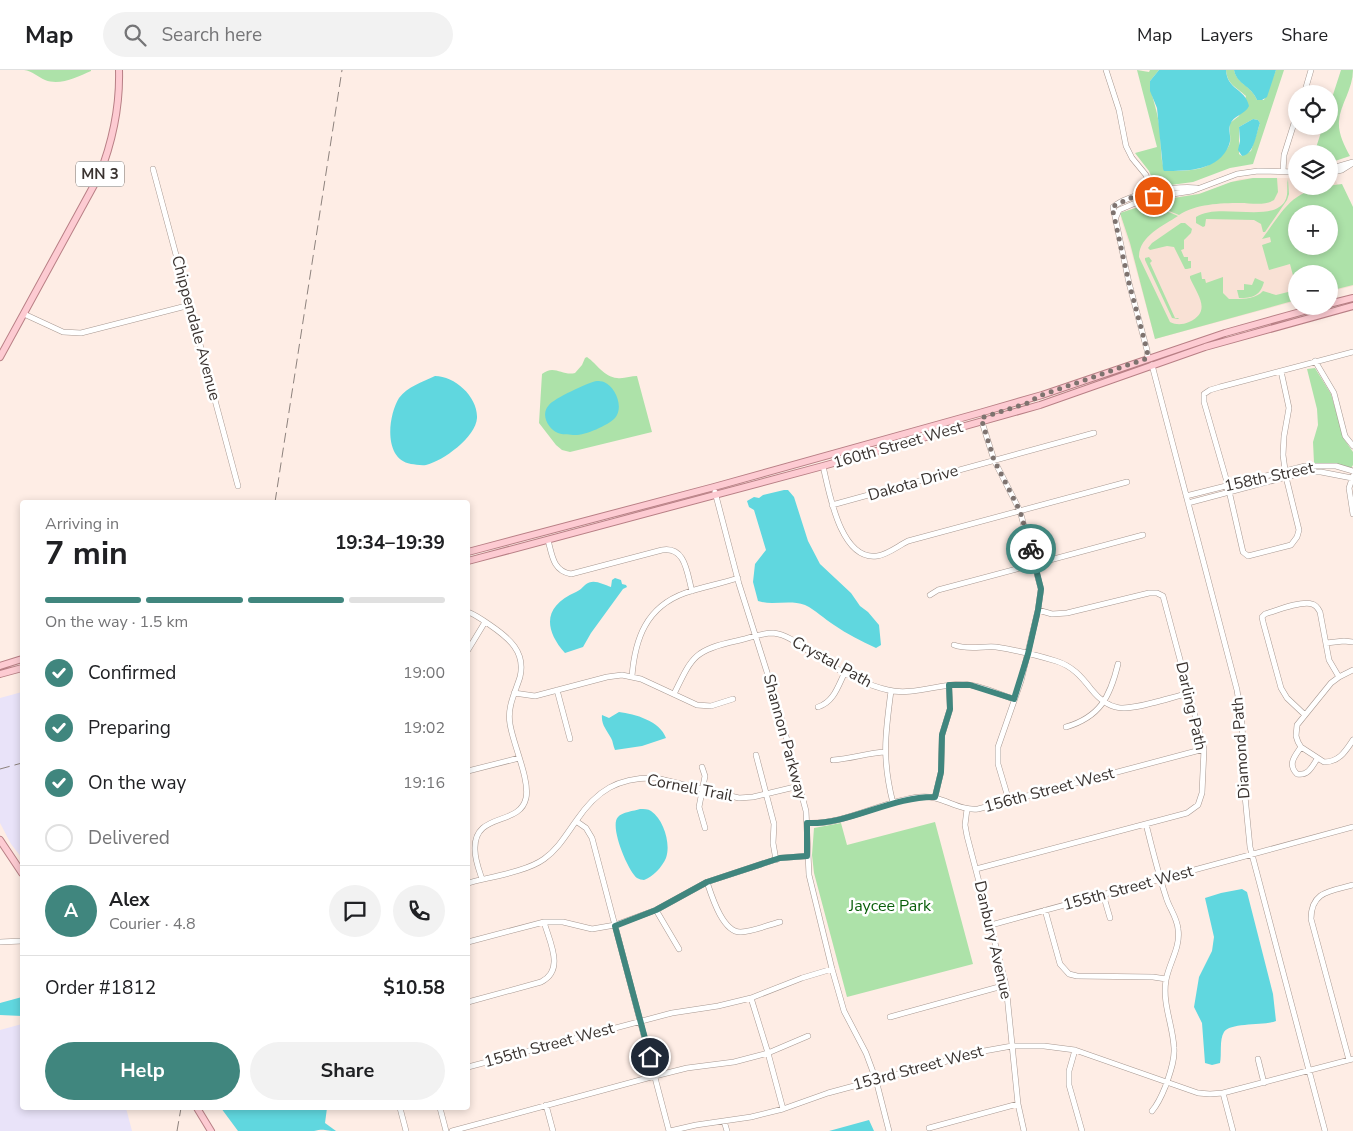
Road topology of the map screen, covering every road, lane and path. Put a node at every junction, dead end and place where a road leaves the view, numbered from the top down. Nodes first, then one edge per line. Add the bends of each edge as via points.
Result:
1 (119, 70) edge
2 (1106, 70) edge
3 (1311, 70) edge
4 (1307, 85) edge
5 (1290, 135) edge
6 (1353, 162) edge
7 (1338, 166) edge
8 (153, 170) dead end
9 (1282, 171) junction
10 (1288, 171) edge
11 (1338, 171) edge
12 (1154, 194) junction
13 (1353, 298) edge
14 (1338, 302) edge
15 (190, 305) junction
16 (1353, 306) edge
17 (24, 314) junction
18 (1290, 315) edge
19 (1209, 338) junction
20 (1353, 352) edge
21 (0, 357) edge
22 (1148, 358) junction
23 (1315, 362) junction
24 (1152, 365) junction
25 (1281, 371) junction
26 (1086, 389) junction
27 (1039, 396) junction
28 (982, 422) junction
29 (1094, 433) dead end
30 (1353, 446) edge
31 (994, 460) junction
32 (823, 466) junction
33 (1353, 471) edge
34 (1286, 473) junction
35 (1352, 477) edge
36 (1127, 482) dead end
37 (238, 486) dead end
38 (714, 487) junction
39 (1228, 489) junction
40 (715, 495) junction
41 (1186, 496) junction
42 (1188, 503) junction
43 (832, 505) junction
44 (1020, 511) junction
45 (1353, 514) edge
46 (1143, 535) dead end
47 (548, 540) junction
48 (470, 551) edge
49 (470, 560) edge
50 (1036, 564) junction
51 (738, 578) junction
52 (692, 591) junction
53 (930, 594) dead end
54 (1038, 610) junction
55 (470, 613) edge
56 (485, 622) junction
57 (756, 636) junction
58 (1353, 642) edge
59 (1326, 643) junction
60 (954, 645) dead end
61 (470, 647) edge
62 (1028, 654) junction
63 (20, 660) edge
64 (1118, 664) dead end
65 (0, 666) edge
66 (20, 669) edge
67 (1353, 670) edge
68 (845, 672) junction
69 (0, 674) edge
70 (632, 676) junction
71 (1339, 677) junction
72 (949, 685) junction
73 (557, 690) junction
74 (891, 691) junction
75 (514, 693) junction
76 (1190, 693) junction
77 (674, 694) junction
78 (733, 699) dead end
79 (1014, 699) junction
80 (1104, 702) junction
81 (818, 707) dead end
82 (1305, 715) junction
83 (1066, 727) dead end
84 (570, 739) dead end
85 (1353, 740) edge
86 (1301, 747) junction
87 (1351, 748) edge
88 (1204, 749) junction
89 (884, 752) junction
90 (756, 755) dead end
91 (518, 758) junction
92 (1317, 759) junction
93 (833, 760) dead end
94 (702, 767) dead end
95 (470, 771) edge
96 (799, 786) junction
97 (702, 789) junction
98 (766, 795) junction
99 (935, 797) junction
100 (1009, 801) junction
101 (894, 803) junction
102 (967, 809) junction
103 (576, 821) junction
104 (807, 823) junction
105 (1146, 824) junction
106 (1353, 827) edge
107 (705, 828) dead end
108 (0, 840) edge
109 (1251, 854) junction
110 (807, 856) junction
111 (776, 860) junction
112 (976, 869) junction
113 (20, 870) edge
114 (1161, 879) junction
115 (482, 880) junction
116 (707, 882) junction
117 (470, 883) edge
118 (1353, 885) edge
119 (1103, 894) junction
120 (656, 910) junction
121 (1045, 910) junction
122 (1110, 918) dead end
123 (544, 922) junction
124 (780, 922) dead end
125 (991, 925) junction
126 (615, 926) junction
127 (20, 941) edge
128 (470, 941) edge
129 (0, 942) edge
130 (680, 949) dead end
131 (832, 969) junction
132 (1166, 979) junction
133 (1006, 985) junction
134 (751, 998) junction
135 (470, 1001) edge
136 (890, 1016) dead end
137 (641, 1020) junction
138 (808, 1036) dead end
139 (1012, 1046) junction
140 (1075, 1050) junction
141 (768, 1053) junction
142 (1258, 1059) dead end
143 (1351, 1059) edge
144 (470, 1066) edge
145 (1309, 1071) junction
146 (655, 1076) junction
147 (876, 1080) junction
148 (1166, 1083) junction
149 (1264, 1083) junction
150 (1223, 1093) junction
151 (1018, 1104) junction
152 (546, 1105) junction
153 (783, 1109) junction
154 (198, 1110) edge
155 (401, 1110) edge
156 (441, 1110) edge
157 (1152, 1111) dead end
158 (724, 1121) junction
159 (928, 1128) dead end
160 (212, 1131) edge
161 (406, 1131) edge
162 (446, 1131) edge
163 (452, 1131) edge
164 (553, 1131) edge
165 (670, 1131) edge
166 (727, 1131) edge
167 (889, 1131) edge
168 (1024, 1131) edge
169 (1082, 1131) edge
170 (1233, 1131) edge
171 (1325, 1131) edge

1 - 17 main road, MN 3 via 115,120 104,164 92,192
2 - 12 street via 1126,146 1146,175
3 - 4 street
5 - 9 street
6 - 7 street
6 - 11 street
8 - 15 street, Chippendale Avenue
9 - 10 street
9 - 12 street via 1248,171 1187,192
12 - 22 street via 1116,213
13 - 14 main road
15 - 17 street via 81,333 63,332
15 - 37 street, Chippendale Avenue
16 - 24 main road, 160th Street West via 1235,338
17 - 21 main road, MN 3
18 - 19 main road, 160th Street West
19 - 22 main road, 160th Street West
19 - 24 main road via 1154,360
20 - 23 street
22 - 26 main road via 1146,363
22 - 27 main road, 160th Street West
23 - 25 street
23 - 30 street via 1334,393 1345,436
24 - 26 main road, 160th Street West
24 - 41 street, Diamond Path
25 - 34 street via 1289,408 1283,455
25 - 39 street via 1204,394
26 - 28 main road, 160th Street West
27 - 28 main road via 1028,403 982,417
27 - 38 main road, 160th Street West
28 - 31 street
28 - 32 main road, 160th Street West
29 - 31 street, Dakota Drive
31 - 43 street, Dakota Drive
31 - 44 street
32 - 40 main road, 160th Street West
32 - 43 street
33 - 34 street, 158th Street via 1322,465 1305,466
34 - 35 street, 158th Street via 1321,472
34 - 39 street, 158th Street
34 - 39 street via 1299,530 1291,545 1248,556 1243,552
35 - 45 street via 1349,488
36 - 44 street
38 - 40 street, Shannon Parkway
38 - 48 main road, 160th Street West
39 - 41 street, 158th Street
39 - 42 street, 158th Street
40 - 47 main road, 160th Street West
40 - 51 street, Shannon Parkway
41 - 42 street, Diamond Path
42 - 109 street, Diamond Path via 1237,690
43 - 44 street via 843,532 857,550 867,556 878,556 908,541
44 - 50 street
46 - 50 street
47 - 49 main road, 160th Street West
47 - 52 street via 556,566 571,574 672,550 682,559
50 - 53 street
50 - 54 street via 1041,589
51 - 52 street
51 - 57 street, Shannon Parkway
52 - 70 street via 665,604 646,624 635,649
54 - 62 street
54 - 76 street, Darling Path via 1052,614 1067,613 1131,597 1156,593 1162,596
55 - 56 street
56 - 61 street
56 - 75 street via 508,638 518,651 521,670
57 - 68 street, Crystal Path via 770,633 786,636
57 - 77 street, Crystal Path via 702,651 688,665
57 - 96 street, Shannon Parkway
58 - 59 street
59 - 71 street via 1329,660
59 - 82 street via 1320,612 1311,603 1262,617 1282,688 1287,698
60 - 62 street via 964,649 995,647
62 - 79 street
62 - 80 street via 1070,667
63 - 65 main road
64 - 80 street
66 - 69 main road
67 - 71 street
68 - 74 street, Crystal Path via 872,686
68 - 81 street via 831,699
70 - 73 street via 612,676
70 - 77 street
71 - 82 street
72 - 74 street, Crystal Path
72 - 79 street, Crystal Path via 970,685
72 - 99 street via 950,709 942,735 941,772
73 - 75 street via 530,696
73 - 84 street
74 - 89 street
75 - 91 street via 510,721
76 - 80 street via 1130,709 1116,708
76 - 88 street, Darling Path
77 - 78 street via 703,706
79 - 100 street via 998,747 998,764
80 - 83 street via 1087,718
82 - 86 street via 1296,730
85 - 87 street
86 - 92 street
86 - 92 street via 1291,764 1297,774 1308,772
87 - 92 street via 1333,761
88 - 100 street, 156th Street West
88 - 105 street, Darling Path via 1202,793 1198,804 1187,812
89 - 93 street
89 - 101 street
90 - 98 street
91 - 95 street
91 - 115 street via 527,796 521,809 489,823 477,836 475,852
94 - 97 street via 705,776
96 - 98 street, Cornell Trail
96 - 104 street, Shannon Parkway
97 - 98 street, Cornell Trail via 740,798
97 - 103 street, Cornell Trail via 656,778 628,780 598,794
97 - 107 street via 699,807
98 - 111 street via 774,824
99 - 101 street, 156th Street West
99 - 102 street, 156th Street West
100 - 102 street, 156th Street West
101 - 104 street, 156th Street West via 829,821
102 - 112 street, Danbury Avenue via 966,830
103 - 115 street, Cornell Trail via 560,845 543,860
103 - 126 street via 592,838
104 - 110 street, Shannon Parkway
105 - 112 street, Darling Path
105 - 114 street
106 - 109 street, 155th Street West
108 - 113 main road
109 - 114 street, 155th Street West
109 - 145 street, Diamond Path
110 - 111 street
110 - 131 street, Shannon Parkway
111 - 116 street
112 - 125 street, Danbury Avenue
114 - 119 street, 155th Street West
114 - 132 street via 1179,931
115 - 117 street, Cornell Trail
116 - 120 street
116 - 124 street via 714,903 732,931 741,932
118 - 143 street via 1324,893 1311,909 1311,919
119 - 121 street, 155th Street West
119 - 122 street
120 - 126 street
120 - 130 street
121 - 125 street, 155th Street West
121 - 132 street via 1060,964 1069,974
123 - 126 street via 563,922 592,929
123 - 128 street
123 - 135 street via 555,963 548,978
125 - 133 street, Danbury Avenue
126 - 137 street
127 - 129 street
131 - 134 street, 155th Street West
131 - 147 street, Shannon Parkway via 844,1011
132 - 148 street via 1164,996 1174,1050
133 - 136 street
133 - 139 street, Danbury Avenue
134 - 137 street, 155th Street West
134 - 141 street
137 - 144 street, 155th Street West
137 - 146 street
138 - 141 street
139 - 140 street, 153rd Street West
139 - 147 street, 153rd Street West via 984,1050
139 - 151 street, Danbury Avenue
140 - 148 street, 153rd Street West
140 - 169 street via 1069,1085
141 - 146 street
141 - 153 street
142 - 149 street
143 - 145 street, 153rd Street West
145 - 149 street, 153rd Street West
145 - 171 street, Diamond Path
146 - 152 street
146 - 165 street
147 - 153 street, 153rd Street West
147 - 167 street, Shannon Parkway
148 - 150 street, 153rd Street West via 1198,1093
148 - 157 street via 1159,1103
149 - 150 street, 153rd Street West
150 - 170 street
151 - 159 street
151 - 168 street, Danbury Avenue
152 - 163 street
152 - 164 street
153 - 158 street, 153rd Street West
154 - 160 main road
155 - 161 street
156 - 162 street
158 - 165 street, 153rd Street West
158 - 166 street

